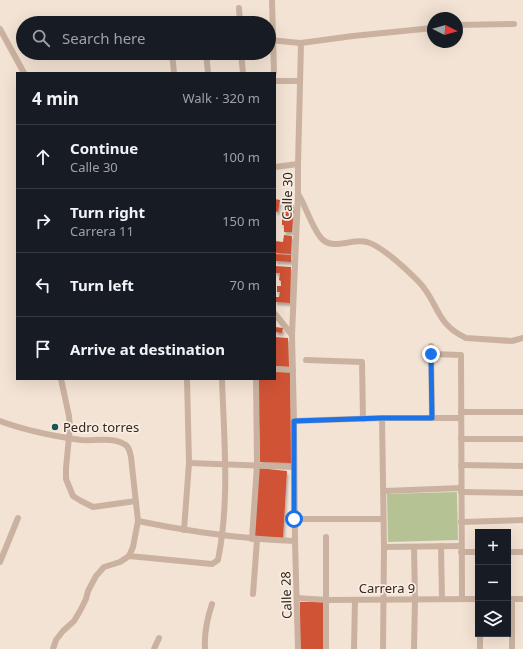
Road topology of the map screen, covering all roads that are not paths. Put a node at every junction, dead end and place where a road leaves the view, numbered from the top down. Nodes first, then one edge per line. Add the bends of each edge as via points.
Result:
1 (272, 0) edge
2 (239, 8) dead end
3 (240, 16) edge
4 (272, 16) edge
5 (514, 24) dead end
6 (463, 25) edge
7 (0, 29) edge
8 (427, 29) edge
9 (276, 40) edge
10 (301, 43) junction
11 (16, 58) edge
12 (17, 60) edge
13 (173, 60) edge
14 (207, 60) edge
15 (242, 60) edge
16 (273, 60) edge
17 (23, 72) edge
18 (174, 72) edge
19 (208, 72) edge
20 (243, 72) edge
21 (274, 72) edge
22 (276, 81) edge
23 (299, 81) junction
24 (298, 164) junction
25 (276, 167) edge
26 (298, 194) junction
27 (276, 315) edge
28 (292, 334) junction
29 (523, 338) edge
30 (431, 346) dead end
31 (431, 354) junction
32 (306, 360) dead end
33 (276, 369) edge
34 (293, 370) junction
35 (62, 380) edge
36 (187, 380) edge
37 (222, 380) edge
38 (256, 380) edge
39 (523, 412) edge
40 (461, 415) junction
41 (382, 418) junction
42 (432, 418) junction
43 (363, 419) junction
44 (0, 421) edge
45 (294, 421) junction
46 (69, 438) junction
47 (461, 438) junction
48 (523, 439) edge
49 (189, 463) junction
50 (225, 465) junction
51 (257, 465) junction
52 (461, 465) junction
53 (523, 466) edge
54 (294, 467) junction
55 (461, 490) junction
56 (384, 491) junction
57 (523, 493) edge
58 (136, 501) junction
59 (18, 518) dead end
60 (294, 519) junction
61 (383, 519) junction
62 (523, 520) edge
63 (138, 521) junction
64 (461, 522) junction
65 (184, 530) junction
66 (223, 535) junction
67 (326, 537) dead end
68 (254, 540) junction
69 (294, 541) junction
70 (441, 546) junction
71 (384, 547) junction
72 (414, 547) junction
73 (461, 549) junction
74 (475, 551) edge
75 (511, 552) edge
76 (523, 552) edge
77 (129, 556) junction
78 (0, 562) edge
79 (253, 594) dead end
80 (297, 598) junction
81 (384, 599) junction
82 (415, 599) junction
83 (442, 599) junction
84 (462, 599) junction
85 (475, 599) edge
86 (511, 599) edge
87 (523, 599) edge
88 (327, 600) junction
89 (355, 600) junction
90 (510, 601) edge
91 (212, 604) dead end
92 (480, 637) edge
93 (159, 638) dead end
94 (53, 649) edge
95 (154, 649) edge
96 (205, 649) edge
97 (298, 649) edge
98 (326, 649) edge
99 (354, 649) edge
100 (383, 649) edge
101 (414, 649) edge
102 (480, 649) edge
103 (512, 649) edge

1 - 4 street
2 - 3 street
5 - 6 street
7 - 11 street
8 - 10 street
9 - 10 street
10 - 23 street, Calle 30
12 - 17 street
13 - 18 street
14 - 19 street
15 - 20 street
16 - 21 street
22 - 23 street
23 - 24 street, Calle 30
24 - 25 street
24 - 26 street, Calle 30
26 - 28 street, Calle 30
26 - 29 street via 318,234 324,240 330,244 368,242 383,250 419,282 434,303 443,322 459,335 466,338 512,341
27 - 28 street
28 - 34 street, Calle 30
30 - 31 street
31 - 40 street via 461,354
31 - 42 street
32 - 43 street via 362,362
33 - 34 street
34 - 45 street, Calle 30
35 - 46 street via 70,416
36 - 49 street
37 - 50 street
38 - 51 street
39 - 40 street
40 - 42 street
40 - 47 street
41 - 42 street
41 - 43 street
41 - 56 street
43 - 45 street
44 - 46 street via 36,433
45 - 54 street, Calle 30
46 - 58 street via 118,442 128,447 132,457
46 - 58 street via 66,479 73,496 93,507
47 - 48 street
47 - 52 street
49 - 50 street
49 - 65 street
50 - 51 street
50 - 66 street
51 - 54 street
51 - 68 street
52 - 53 street
52 - 55 street
54 - 60 street, Calle 30
55 - 56 street
55 - 57 street
55 - 64 street
56 - 61 street
58 - 63 street
59 - 78 street
60 - 61 street
60 - 69 street, Calle 30
61 - 71 street
62 - 64 street
63 - 65 street
63 - 77 street
64 - 73 street
65 - 66 street
66 - 68 street
66 - 77 street via 218,560 212,564
67 - 88 street
68 - 69 street
68 - 79 street
69 - 80 street, Calle 28
70 - 72 street
70 - 73 street
70 - 83 street
71 - 72 street
71 - 81 street
72 - 82 street
73 - 74 street
73 - 84 street
75 - 76 street
77 - 94 street via 104,567 96,576 80,612 56,640
80 - 88 street, Carrera 9
80 - 97 street, Calle 28
81 - 82 street, Carrera 9
81 - 89 street, Carrera 9
81 - 100 street
82 - 83 street, Carrera 9
82 - 101 street
83 - 84 street, Carrera 9
84 - 85 street, Carrera 9
86 - 87 street
88 - 89 street, Carrera 9
88 - 98 street
89 - 99 street
90 - 103 street
91 - 96 street via 204,638
92 - 102 street
93 - 95 street

